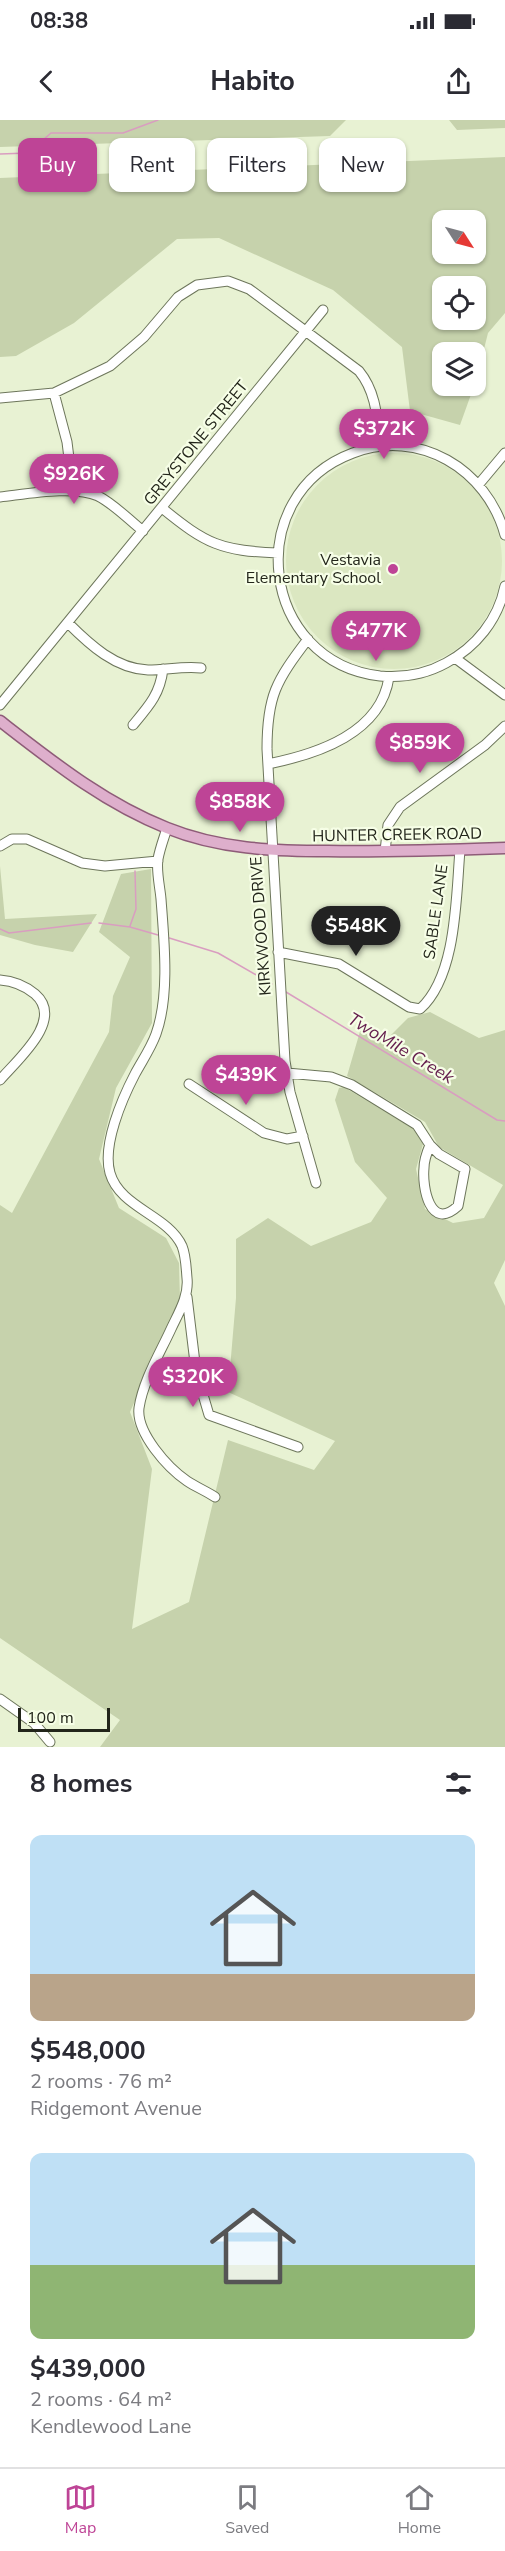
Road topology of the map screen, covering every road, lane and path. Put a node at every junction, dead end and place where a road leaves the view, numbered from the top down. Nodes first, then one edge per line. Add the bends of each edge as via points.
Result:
1 (323, 310) dead end
2 (308, 331) junction
3 (54, 393) junction
4 (0, 398) edge
5 (380, 446) junction
6 (505, 453) edge
7 (479, 484) junction
8 (73, 491) junction
9 (0, 497) edge
10 (162, 508) junction
11 (143, 531) junction
12 (505, 535) edge
13 (278, 553) junction
14 (505, 589) edge
15 (68, 623) junction
16 (308, 639) junction
17 (454, 658) junction
18 (201, 668) dead end
19 (163, 669) junction
20 (388, 676) junction
21 (505, 695) edge
22 (0, 705) edge
23 (0, 721) edge
24 (133, 725) dead end
25 (505, 726) edge
26 (268, 764) junction
27 (167, 828) junction
28 (0, 846) edge
29 (505, 848) edge
30 (460, 850) junction
31 (271, 851) junction
32 (385, 851) junction
33 (158, 861) junction
34 (278, 952) junction
35 (0, 980) edge
36 (287, 1073) junction
37 (0, 1080) edge
38 (189, 1084) dead end
39 (303, 1136) junction
40 (430, 1145) junction
41 (316, 1183) dead end
42 (187, 1292) junction
43 (298, 1447) dead end
44 (215, 1497) dead end
45 (0, 1699) edge
46 (50, 1742) dead end

1 - 2 street, GREYSTONE STREET
2 - 3 street via 242,285 205,282 178,297 128,353
2 - 5 street via 348,361 368,383 374,396
2 - 10 street, GREYSTONE STREET
3 - 4 street
3 - 8 street via 68,442
5 - 7 street via 434,453 454,463
5 - 13 street via 347,455 310,482 290,509
6 - 7 street
7 - 12 street via 495,507
8 - 9 street
8 - 11 street via 103,499
10 - 11 street, GREYSTONE STREET
10 - 13 street via 216,545 245,552
11 - 15 street, GREYSTONE STREET
13 - 16 street via 284,599
14 - 17 street via 486,629
15 - 19 street via 117,662 139,669
15 - 22 street, GREYSTONE STREET
16 - 20 street via 344,666
16 - 26 street, KIRKWOOD DRIVE via 284,670 271,697
17 - 20 street via 423,672
17 - 21 street
18 - 19 street
19 - 24 street via 156,699
20 - 26 street via 381,704 361,727 315,752
23 - 27 main road, HUNTER CREEK ROAD via 77,780
25 - 32 street via 400,807 390,819
26 - 31 street, KIRKWOOD DRIVE
27 - 31 main road, HUNTER CREEK ROAD via 227,846
27 - 33 street
28 - 33 street via 12,839 27,839 82,863 105,866
29 - 30 main road, HUNTER CREEK ROAD
30 - 32 main road, HUNTER CREEK ROAD
30 - 34 street, SABLE LANE via 450,946 432,995 420,1009 409,1007 339,964
31 - 32 main road, HUNTER CREEK ROAD
31 - 34 street, KIRKWOOD DRIVE
33 - 42 street via 162,1012 156,1034 122,1101 109,1166 113,1180 127,1197 179,1240 185,1254
34 - 36 street, KIRKWOOD DRIVE
35 - 37 street via 32,991 46,1013 40,1032
36 - 39 street, KIRKWOOD DRIVE
36 - 40 street via 331,1077 351,1085 417,1125
38 - 39 street via 264,1133 287,1139
39 - 41 street, KIRKWOOD DRIVE
40 - 40 street via 424,1165 426,1195 432,1208 445,1214 458,1206 465,1169
42 - 43 street via 196,1371 209,1414
42 - 44 street via 147,1382 139,1417 152,1444 171,1468
45 - 46 street via 34,1723

